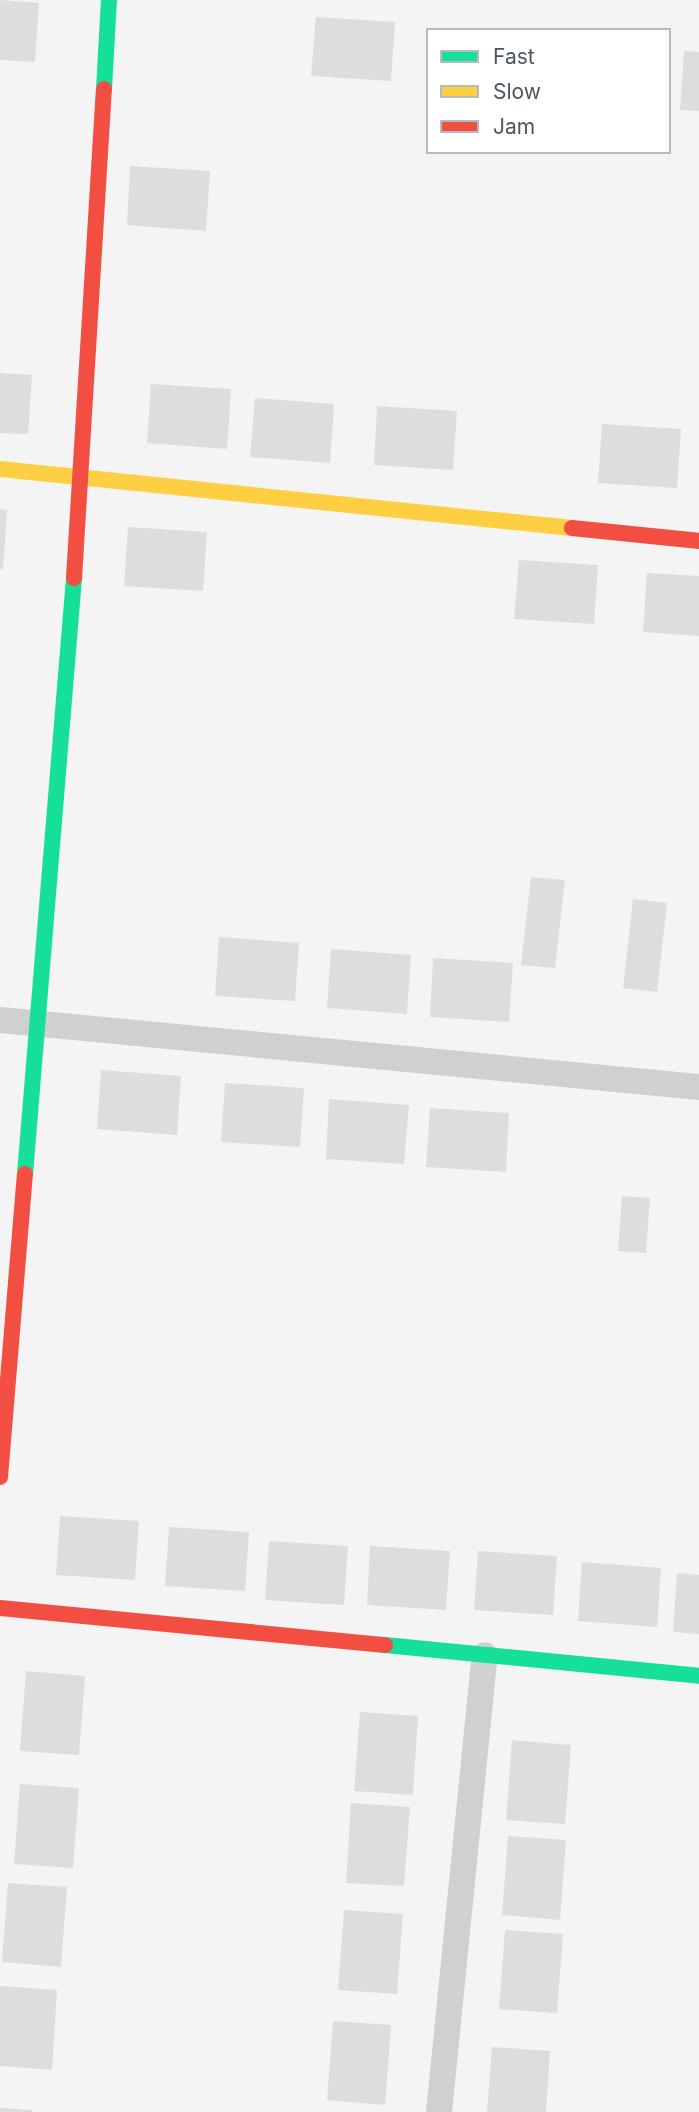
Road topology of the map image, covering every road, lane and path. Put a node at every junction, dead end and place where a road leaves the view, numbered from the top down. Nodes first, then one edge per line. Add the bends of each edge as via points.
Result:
1 (110, 0) edge
2 (0, 469) edge
3 (82, 476) junction
4 (699, 541) edge
5 (0, 1020) edge
6 (36, 1023) junction
7 (699, 1087) edge
8 (0, 1476) edge
9 (0, 1608) edge
10 (485, 1655) junction
11 (699, 1676) edge
12 (439, 2112) edge

1 - 3 street
2 - 3 street
3 - 4 street
3 - 6 street
5 - 6 street
6 - 7 street
6 - 8 street
9 - 10 street
10 - 11 street
10 - 12 street

